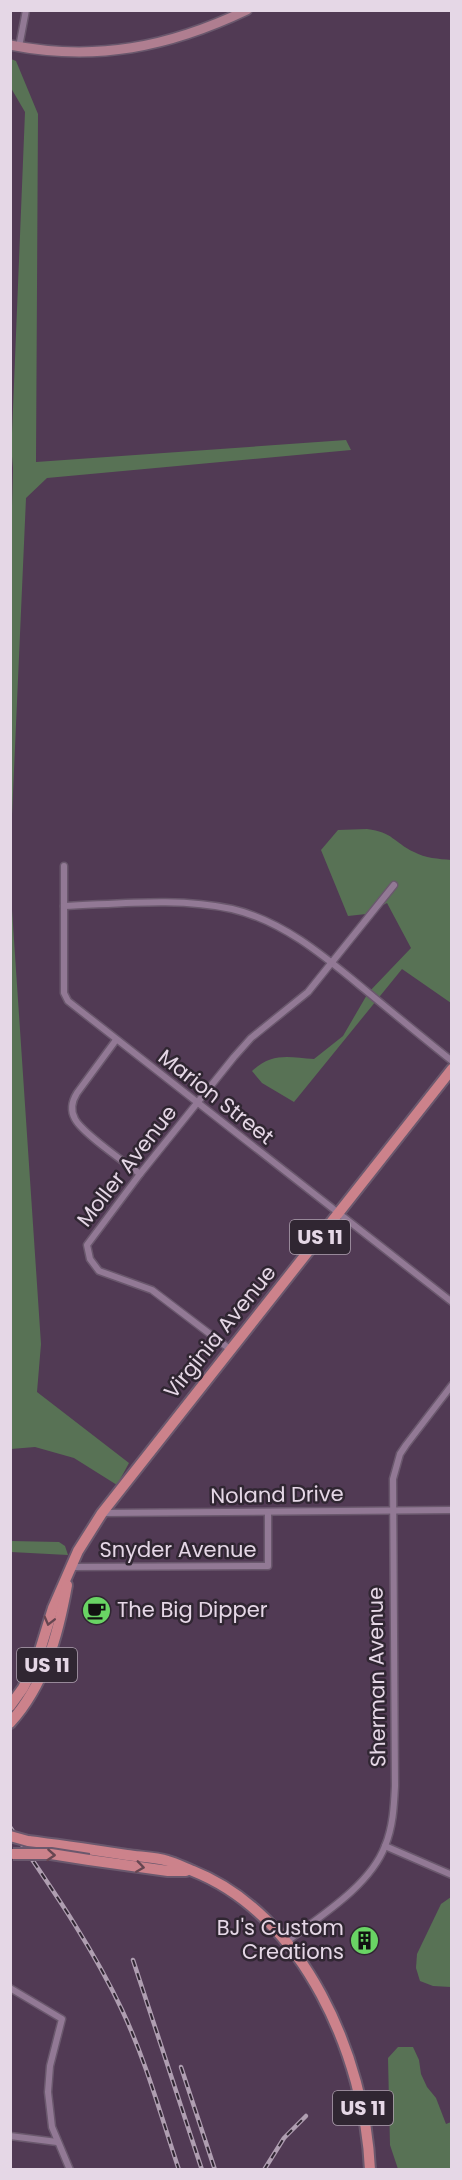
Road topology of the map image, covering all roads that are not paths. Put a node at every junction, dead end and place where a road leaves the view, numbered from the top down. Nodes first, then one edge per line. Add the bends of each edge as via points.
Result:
1 (26, 10) edge
2 (247, 10) edge
3 (15, 46) edge
4 (64, 866) dead end
5 (394, 885) dead end
6 (64, 906) junction
7 (332, 963) junction
8 (116, 1040) junction
9 (452, 1061) edge
10 (452, 1069) edge
11 (196, 1103) junction
12 (140, 1174) junction
13 (339, 1214) junction
14 (452, 1302) edge
15 (231, 1351) junction
16 (452, 1385) edge
17 (392, 1510) junction
18 (452, 1510) edge
19 (268, 1512) junction
20 (102, 1513) junction
21 (70, 1567) junction
22 (10, 1706) edge
23 (10, 1723) edge
24 (10, 1838) edge
25 (385, 1846) junction
26 (12, 1854) edge
27 (89, 1854) junction
28 (452, 1875) edge
29 (286, 1942) junction
30 (10, 1988) edge
31 (10, 2136) edge
32 (57, 2142) junction
33 (70, 2169) edge
34 (370, 2169) edge

1 - 3 street
2 - 3 street via 171,40 136,48 69,52
4 - 6 street, Marion Street
5 - 7 street, Moller Avenue
6 - 7 street via 189,903 232,909 277,926
6 - 8 street, Marion Street via 65,997
7 - 9 street
7 - 11 street, Moller Avenue via 308,992 251,1038
8 - 11 street, Marion Street
8 - 12 street via 77,1092 72,1112 84,1130
10 - 13 main road, Virginia Avenue / US 11
11 - 12 street, Moller Avenue
11 - 13 street, Marion Street
12 - 15 street, Moller Avenue via 92,1236 87,1245 90,1259 99,1271 140,1284 162,1296
13 - 14 street, Marion Street
13 - 15 main road, Virginia Avenue / US 11
15 - 20 main road, Virginia Avenue / US 11
16 - 17 street, Sherman Avenue via 400,1454 393,1479
17 - 18 street, Noland Drive
17 - 19 street, Noland Drive
17 - 25 street, Sherman Avenue via 395,1786
19 - 20 street, Noland Drive
19 - 21 street, Snyder Avenue via 268,1566
20 - 21 main road, Virginia Avenue / US 11
21 -> 22 main road, Virginia Avenue / US 11 via 52,1608 37,1660
21 - 23 main road, Virginia Avenue / US 11 via 56,1638 46,1666
24 - 27 main road, US 11, bridge
25 - 28 street
25 - 29 street, Sherman Avenue via 357,1885
26 -> 27 main road, US 11, bridge
27 - 29 main road, US 11 via 205,1876 236,1894
29 - 34 main road, US 11 via 321,1994 346,2047 365,2117
30 - 32 street via 62,2019 48,2084
31 - 32 street
32 - 33 street

